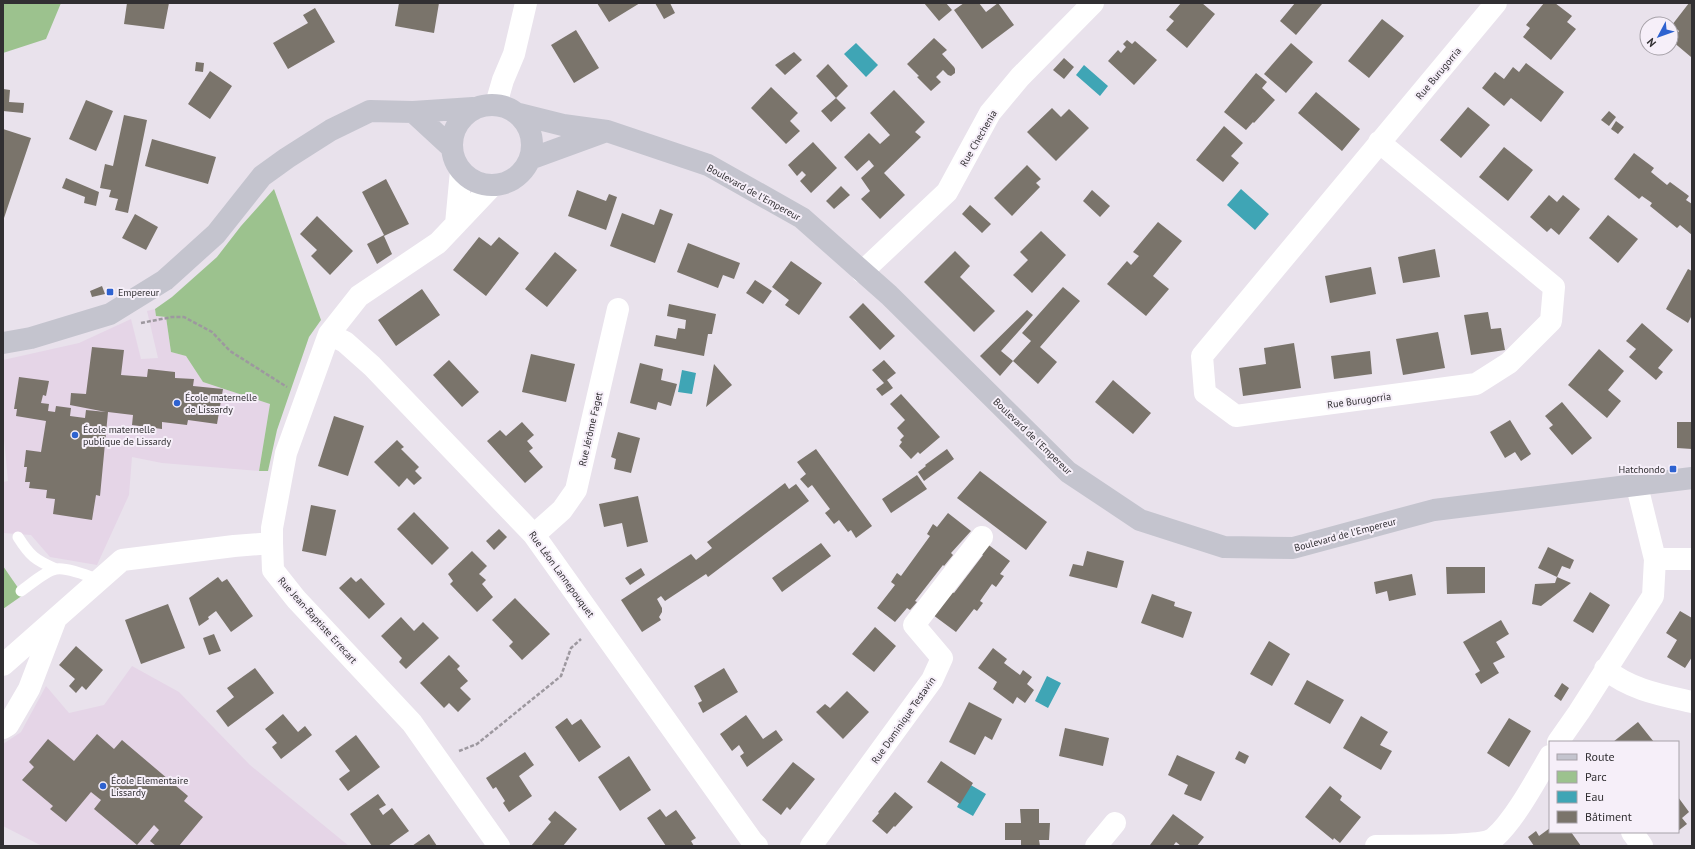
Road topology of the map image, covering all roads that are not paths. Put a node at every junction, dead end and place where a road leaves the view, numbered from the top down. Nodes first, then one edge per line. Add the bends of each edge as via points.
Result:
1 (526, 3) edge
2 (1093, 3) edge
3 (1496, 3) edge
4 (473, 108) junction
5 (508, 109) junction
6 (413, 112) junction
7 (607, 131) junction
8 (1379, 142) junction
9 (452, 148) junction
10 (530, 159) junction
11 (461, 171) junction
12 (493, 185) junction
13 (456, 224) junction
14 (862, 272) junction
15 (618, 309) dead end
16 (330, 334) junction
17 (3, 343) edge
18 (1692, 478) edge
19 (1637, 486) junction
20 (534, 534) junction
21 (18, 537) dead end
22 (982, 537) dead end
23 (272, 543) junction
24 (1655, 559) junction
25 (1692, 559) edge
26 (56, 569) junction
27 (99, 580) junction
28 (21, 591) dead end
29 (56, 618) junction
30 (3, 665) edge
31 (1605, 670) junction
32 (1692, 702) edge
33 (3, 728) edge
34 (1560, 741) edge
35 (1549, 758) edge
36 (1115, 824) dead end
37 (1633, 833) edge
38 (499, 846) edge
39 (757, 846) edge
40 (811, 846) edge
41 (1096, 846) edge
42 (1376, 846) edge
43 (1642, 846) edge

1 - 5 street via 514,54 503,80
2 - 14 street, Rue Chechenia via 1020,77 990,113 947,192
3 - 8 street, Rue Burugorria
4 - 5 main road via 484,105
4 - 6 main road
4 - 9 main road via 457,124 452,136
5 - 7 main road, Boulevard de l'Empereur via 563,125
5 - 10 main road via 527,124 532,135 533,148
6 - 9 main road
6 - 17 main road via 370,111 331,130 287,158 262,176 216,234 165,280 110,314 31,338
7 - 10 main road
7 - 14 main road, Boulevard de l'Empereur via 708,165 802,218
8 - 8 street, Rue Burugorria via 1554,287 1551,321 1509,363 1476,384 1236,416 1205,393 1202,356
9 - 11 main road via 454,160
10 - 12 main road via 524,170 515,178
11 - 12 main road via 481,184
11 - 13 street
12 - 13 street, Rue Jean-Baptiste Errecart
13 - 16 street, Rue Jean-Baptiste Errecart via 438,243 359,296
14 - 19 main road, Boulevard de l'Empereur via 889,295 1068,472 1140,520 1224,547 1293,548 1434,510
15 - 20 street, Rue Jérôme Faget via 576,490 562,510
16 - 20 street, Rue Léon Lannepouquet via 345,342 372,366
16 - 23 street, Rue Jean-Baptiste Errecart via 286,453 272,528
18 - 19 main road, Boulevard de l'Empereur
19 - 24 street
20 - 39 street, Rue Léon Lannepouquet
21 - 26 lane via 28,553
22 - 40 street, Rue Dominique Testavin via 914,625 942,658 932,680
23 - 27 street via 122,560
23 - 38 street, Rue Jean-Baptiste Errecart via 273,570 296,599 412,723
24 - 25 street
24 - 31 street via 1653,596
26 - 27 lane via 81,573
26 - 28 lane via 41,576
27 - 29 street
29 - 30 street
29 - 33 street via 29,688 8,725
31 - 32 street via 1616,679 1639,690
31 - 34 street
35 - 42 street via 1514,815 1493,840 1467,845
36 - 41 street
37 - 43 street

